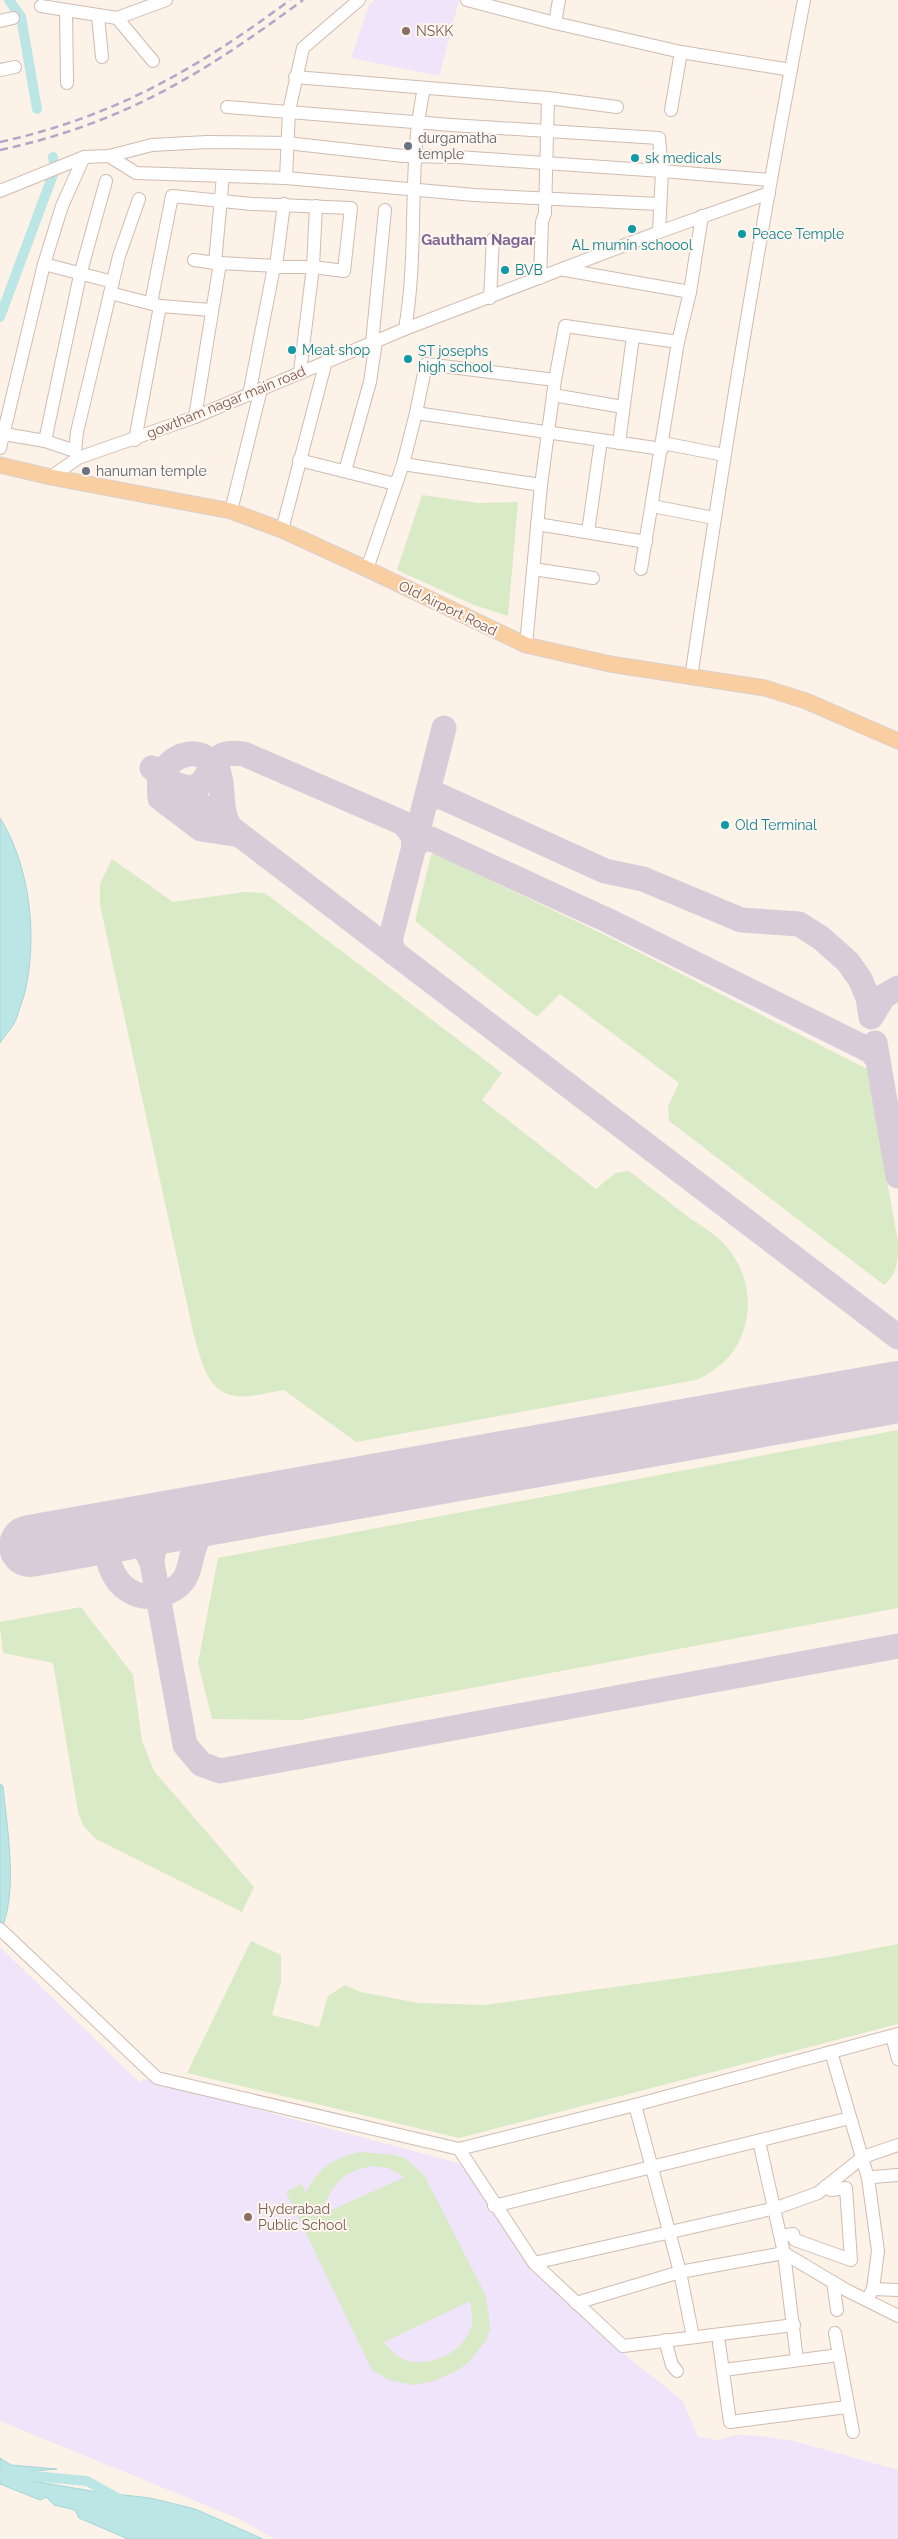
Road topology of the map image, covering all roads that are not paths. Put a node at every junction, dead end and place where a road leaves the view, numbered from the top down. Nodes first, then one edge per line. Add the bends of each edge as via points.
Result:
1 (166, 0) edge
2 (359, 0) edge
3 (467, 0) edge
4 (560, 0) edge
5 (804, 0) edge
6 (41, 6) dead end
7 (66, 10) junction
8 (98, 16) junction
9 (13, 18) dead end
10 (117, 18) junction
11 (0, 20) edge
12 (555, 23) junction
13 (681, 52) junction
14 (102, 57) dead end
15 (153, 61) dead end
16 (15, 67) dead end
17 (0, 70) edge
18 (791, 70) junction
19 (295, 77) junction
20 (67, 83) dead end
21 (424, 88) junction
22 (548, 98) junction
23 (227, 107) dead end
24 (617, 107) dead end
25 (671, 110) dead end
26 (289, 111) junction
27 (417, 122) junction
28 (547, 132) junction
29 (287, 143) junction
30 (109, 156) junction
31 (415, 156) junction
32 (80, 158) junction
33 (545, 164) junction
34 (662, 171) junction
35 (222, 176) junction
36 (286, 178) junction
37 (106, 180) dead end
38 (770, 186) junction
39 (416, 189) junction
40 (0, 191) edge
41 (544, 197) junction
42 (139, 199) dead end
43 (220, 200) junction
44 (284, 204) junction
45 (659, 204) junction
46 (316, 206) junction
47 (385, 210) dead end
48 (702, 216) junction
49 (659, 232) junction
50 (493, 239) dead end
51 (194, 260) dead end
52 (217, 263) junction
53 (44, 264) junction
54 (274, 267) junction
55 (313, 267) junction
56 (562, 269) junction
57 (80, 274) junction
58 (540, 278) junction
59 (112, 288) junction
60 (690, 292) junction
61 (490, 298) junction
62 (156, 304) junction
63 (211, 310) junction
64 (405, 328) junction
65 (632, 336) junction
66 (374, 342) junction
67 (678, 342) junction
68 (326, 361) junction
69 (300, 372) junction
70 (555, 380) junction
71 (261, 389) junction
72 (249, 395) junction
73 (553, 395) junction
74 (623, 407) junction
75 (416, 413) junction
76 (195, 418) junction
77 (547, 433) junction
78 (4, 434) junction
79 (135, 440) junction
80 (601, 440) junction
81 (45, 441) junction
82 (619, 443) junction
83 (662, 446) junction
84 (0, 448) edge
85 (76, 454) junction
86 (724, 455) junction
87 (299, 460) junction
88 (403, 464) junction
89 (0, 465) edge
90 (345, 471) junction
91 (51, 477) junction
92 (395, 484) junction
93 (541, 485) junction
94 (652, 506) junction
95 (231, 511) junction
96 (714, 518) junction
97 (537, 524) junction
98 (282, 530) junction
99 (588, 532) junction
100 (646, 542) junction
101 (641, 568) dead end
102 (533, 569) junction
103 (367, 570) junction
104 (593, 578) dead end
105 (526, 645) junction
106 (691, 678) junction
107 (898, 741) edge
108 (1, 1930) edge
109 (895, 2035) edge
110 (830, 2052) junction
111 (898, 2059) edge
112 (635, 2105) junction
113 (850, 2118) junction
114 (759, 2141) junction
115 (898, 2145) edge
116 (459, 2149) junction
117 (863, 2157) junction
118 (650, 2168) junction
119 (898, 2175) edge
120 (873, 2177) dead end
121 (826, 2186) junction
122 (494, 2206) junction
123 (776, 2208) junction
124 (668, 2231) junction
125 (781, 2236) junction
126 (784, 2253) junction
127 (534, 2263) junction
128 (680, 2272) junction
129 (833, 2282) junction
130 (898, 2290) edge
131 (870, 2294) junction
132 (576, 2303) junction
133 (837, 2310) dead end
134 (898, 2316) edge
135 (794, 2325) junction
136 (835, 2333) dead end
137 (693, 2337) junction
138 (665, 2340) junction
139 (719, 2343) dead end
140 (839, 2355) junction
141 (797, 2360) junction
142 (723, 2370) junction
143 (677, 2371) dead end
144 (848, 2407) junction
145 (852, 2432) dead end

1 - 10 street
2 - 19 street via 303,48
3 - 12 street
4 - 12 street
5 - 18 street
6 - 7 street
7 - 8 street
7 - 20 street
8 - 10 street
8 - 14 street
9 - 11 street
10 - 15 street
12 - 13 street
13 - 18 street
13 - 25 street
16 - 17 street
18 - 38 street
19 - 21 street
19 - 26 street
21 - 22 street
21 - 27 street
22 - 24 street
22 - 28 street
23 - 26 street
26 - 27 street
26 - 29 street
27 - 28 street
27 - 31 street
28 - 33 street
28 - 34 street via 659,138
29 - 30 street via 152,145
29 - 31 street
29 - 36 street
30 - 32 street
30 - 35 street via 136,173
31 - 33 street
31 - 39 street
32 - 40 street
32 - 53 street
33 - 34 street
33 - 41 street
34 - 38 street
34 - 45 street
35 - 36 street
35 - 43 street
36 - 39 street
37 - 57 street
38 - 48 street, gowtham nagar main road
38 - 86 street
39 - 41 street
39 - 64 street
41 - 45 street
41 - 58 street
42 - 59 street via 119,256
43 - 44 street
43 - 52 street
43 - 62 street via 172,196
44 - 46 street
44 - 54 street
45 - 49 street
46 - 55 street
46 - 55 street via 351,208 344,270
47 - 66 street
48 - 49 street, gowtham nagar main road
48 - 60 street
49 - 56 street, gowtham nagar main road
50 - 61 street
51 - 52 street
52 - 54 street
52 - 63 street
53 - 57 street
53 - 78 street
54 - 55 street
54 - 72 street
55 - 69 street
56 - 58 street, gowtham nagar main road
56 - 60 street
57 - 59 street
57 - 81 street
58 - 61 street, gowtham nagar main road
59 - 62 street
59 - 85 street via 77,432
60 - 67 street
61 - 64 street, gowtham nagar main road
62 - 63 street
62 - 79 street
63 - 76 street
64 - 66 street, gowtham nagar main road
65 - 67 street
65 - 70 street via 565,326
65 - 74 street
66 - 68 street, gowtham nagar main road
66 - 90 street via 370,382
67 - 83 street
68 - 69 street, gowtham nagar main road
68 - 87 street
69 - 71 street, gowtham nagar main road
70 - 73 street
70 - 75 street via 426,364
71 - 72 street, gowtham nagar main road
71 - 95 street
72 - 76 street, gowtham nagar main road
73 - 74 street
73 - 77 street
74 - 82 street
75 - 77 street
75 - 88 street
76 - 79 street, gowtham nagar main road
77 - 80 street
77 - 93 street
78 - 81 street
78 - 84 street
79 - 85 street, gowtham nagar main road
80 - 82 street
80 - 99 street
81 - 85 street
82 - 83 street
83 - 86 street
83 - 94 street
85 - 91 street, gowtham nagar main road
86 - 96 street
87 - 90 street
87 - 98 street
88 - 92 street
88 - 93 street
89 - 91 main road, Old Airport Road
90 - 92 street
91 - 95 main road, Old Airport Road
92 - 103 street
93 - 97 street
94 - 96 street
94 - 100 street
95 - 98 main road, Old Airport Road
96 - 106 street
97 - 99 street
97 - 102 street
98 - 103 main road, Old Airport Road
99 - 100 street
100 - 101 street
102 - 104 street
102 - 105 street
103 - 105 main road, Old Airport Road
105 - 106 main road, Old Airport Road
106 - 107 main road, Old Airport Road via 765,688 806,701
108 - 116 street via 157,2078
109 - 110 street
109 - 111 street
110 - 112 street
110 - 113 street
112 - 116 street
112 - 118 street
113 - 114 street
113 - 117 street
114 - 118 street
114 - 123 street
115 - 117 street
116 - 122 street
117 - 121 street
117 - 131 street via 878,2251
118 - 122 street
118 - 124 street
119 - 120 street
121 - 123 street
121 - 125 street via 831,2190 846,2188 851,2260 795,2240 793,2234
122 - 127 street
123 - 124 street
123 - 125 street
124 - 127 street
124 - 128 street
125 - 126 street
126 - 128 street
126 - 129 street
126 - 135 street
127 - 132 street
128 - 132 street
128 - 137 street
129 - 131 street
129 - 133 street
130 - 131 street
131 - 134 street
132 - 138 street via 623,2346
135 - 137 street
135 - 141 street
136 - 140 street
137 - 138 street
138 - 143 street
139 - 142 street
140 - 141 street
140 - 144 street
141 - 142 street
142 - 144 street via 730,2422
144 - 145 street

